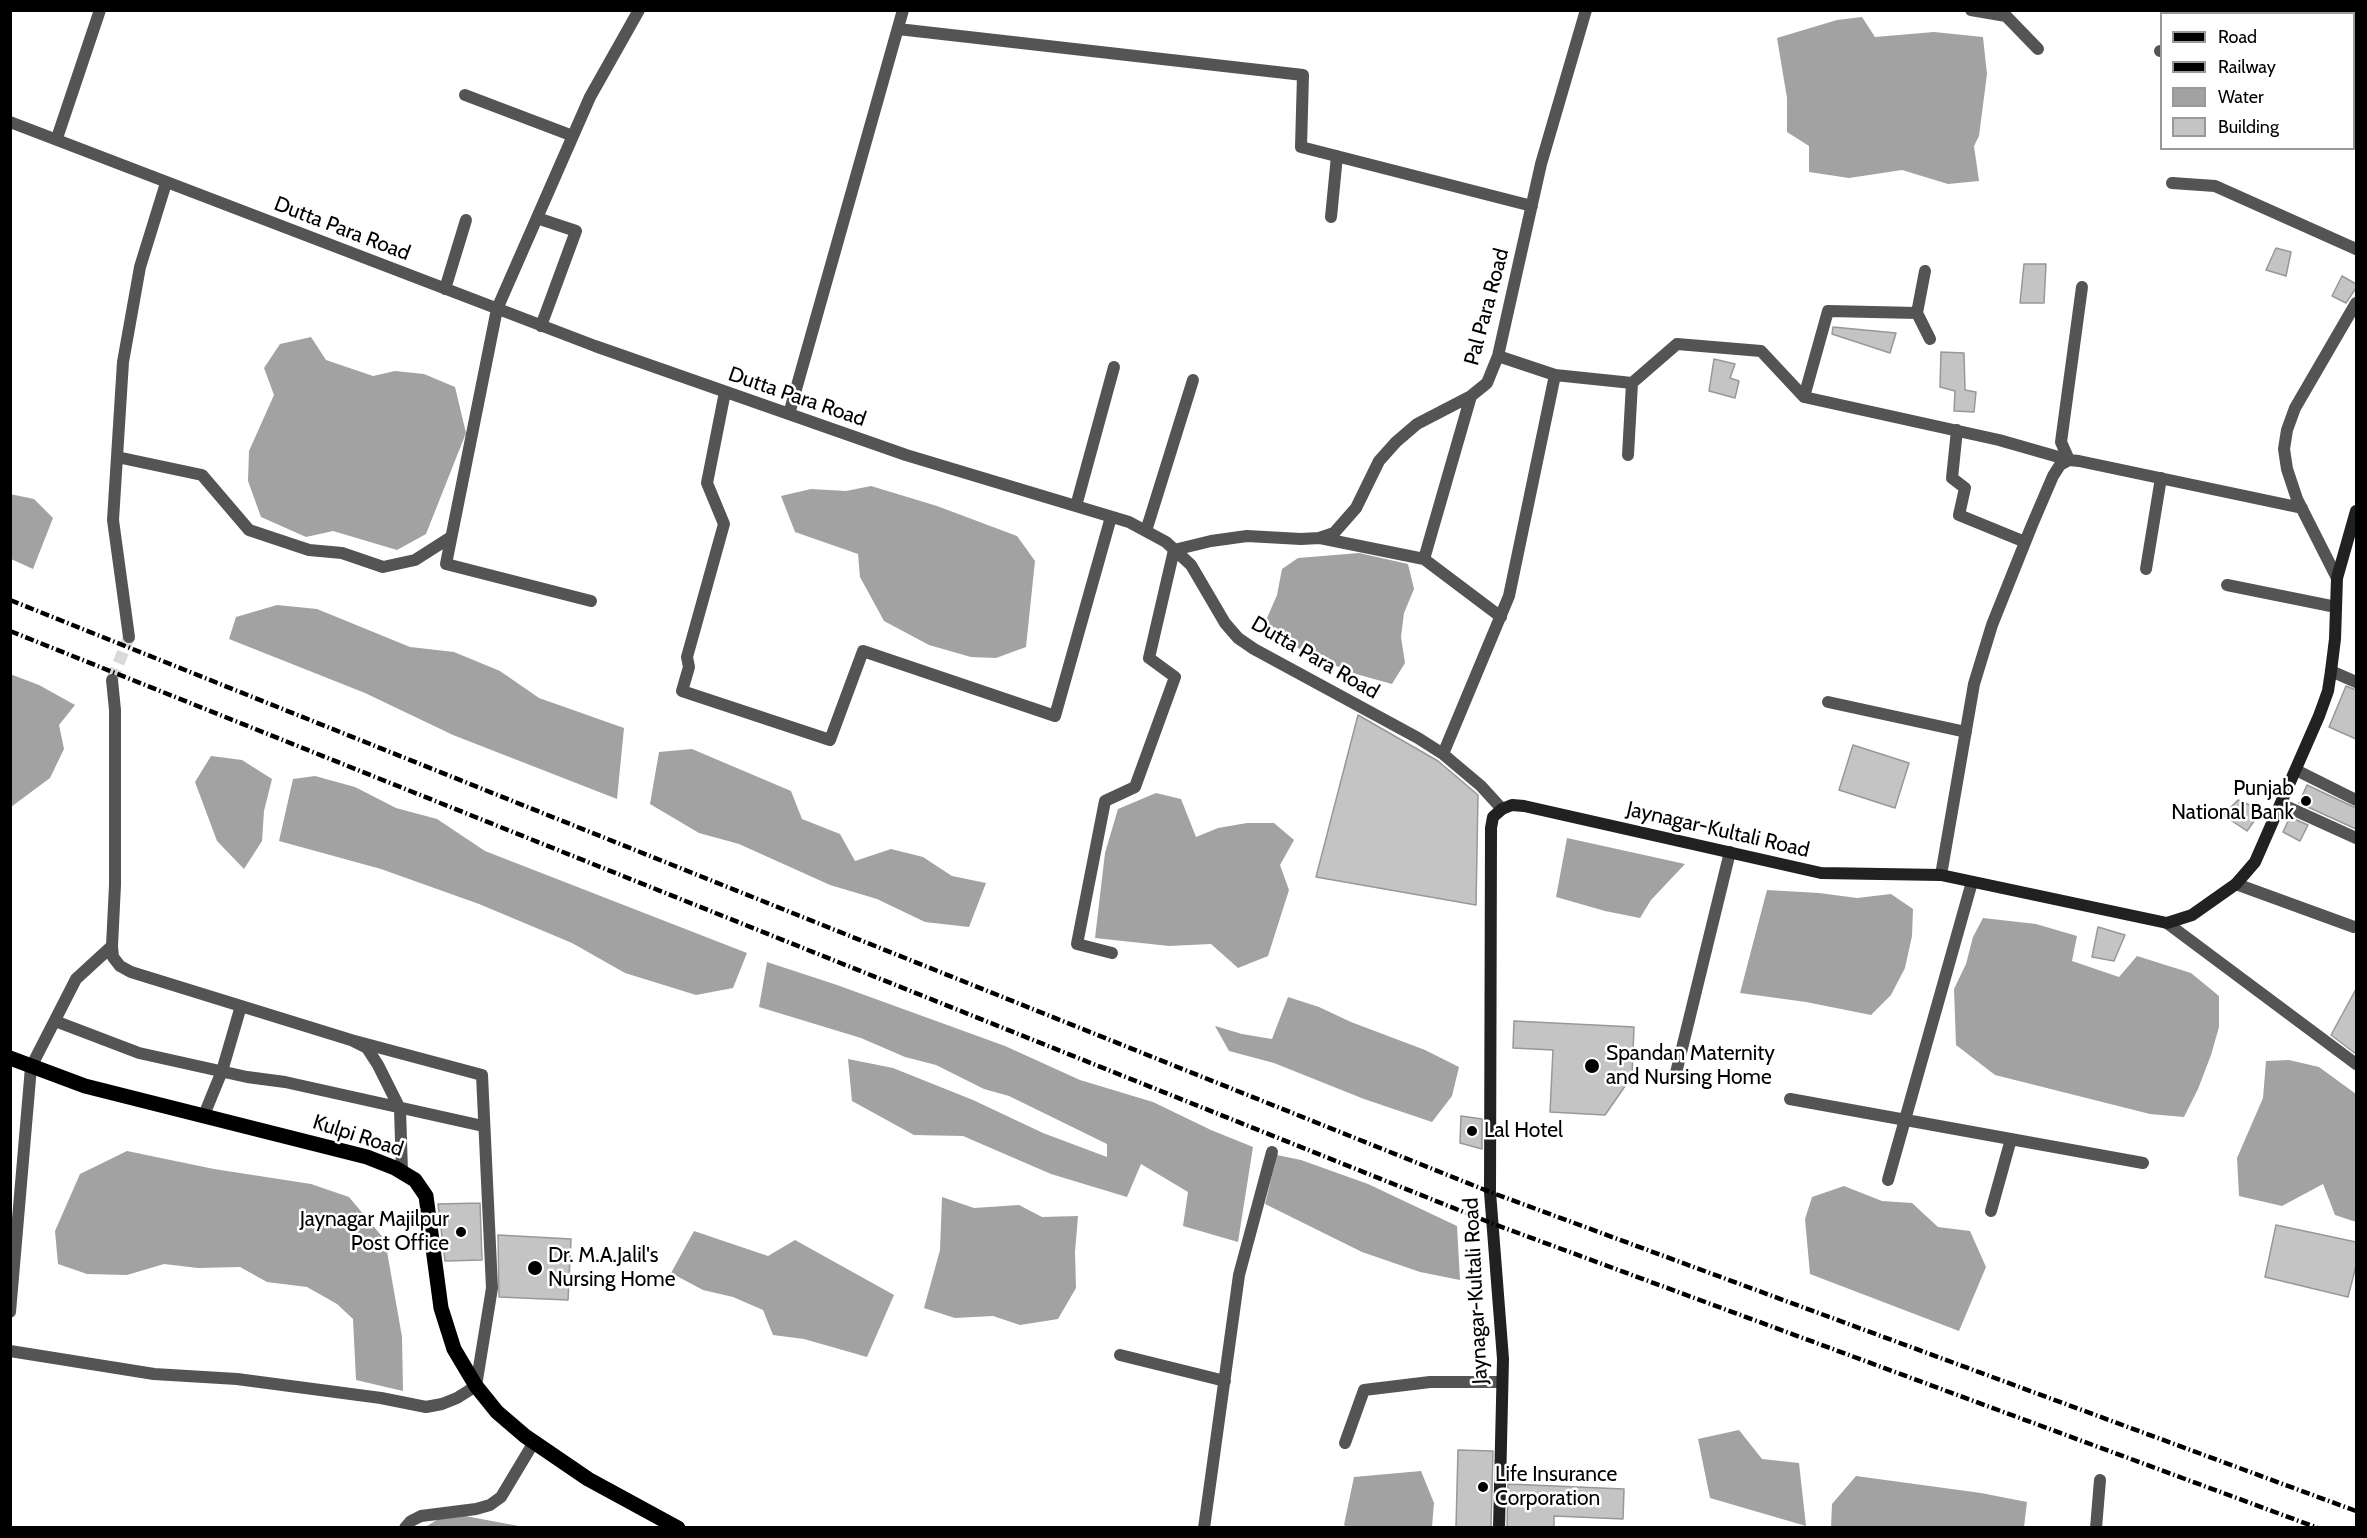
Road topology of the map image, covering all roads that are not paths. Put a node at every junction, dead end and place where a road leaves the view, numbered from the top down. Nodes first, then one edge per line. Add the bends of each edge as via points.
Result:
1 (100, 10) edge
2 (639, 10) edge
3 (903, 10) edge
4 (1586, 10) edge
5 (1971, 10) edge
6 (898, 30) junction
7 (2038, 49) dead end
8 (465, 95) dead end
9 (10, 122) edge
10 (573, 136) junction
11 (57, 138) junction
12 (1337, 156) junction
13 (166, 183) junction
14 (2172, 183) dead end
15 (1532, 206) junction
16 (1331, 217) dead end
17 (537, 218) junction
18 (466, 220) dead end
19 (2356, 249) edge
20 (1925, 271) dead end
21 (2082, 287) dead end
22 (445, 289) junction
23 (2356, 303) edge
24 (497, 309) junction
25 (1917, 313) junction
26 (541, 326) junction
27 (1930, 339) dead end
28 (1498, 356) junction
29 (1114, 367) dead end
30 (1555, 375) junction
31 (1193, 380) dead end
32 (1632, 383) junction
33 (725, 392) junction
34 (1471, 396) junction
35 (1804, 397) junction
36 (789, 414) junction
37 (1957, 430) junction
38 (1628, 455) dead end
39 (117, 457) junction
40 (2069, 460) junction
41 (2161, 478) junction
42 (1076, 506) junction
43 (2302, 508) junction
44 (2356, 510) edge
45 (1111, 517) junction
46 (1146, 531) junction
47 (452, 537) junction
48 (1319, 538) junction
49 (2025, 542) junction
50 (1174, 550) junction
51 (1424, 559) junction
52 (2146, 569) dead end
53 (2337, 578) junction
54 (2227, 585) dead end
55 (591, 601) dead end
56 (2336, 607) junction
57 (1501, 617) junction
58 (129, 637) tunnel mouth
59 (2331, 671) junction
60 (112, 680) tunnel mouth
61 (2356, 682) edge
62 (1828, 702) dead end
63 (1966, 732) junction
64 (1443, 754) junction
65 (2296, 770) junction
66 (2356, 800) edge
67 (2281, 804) junction
68 (1502, 809) junction
69 (2356, 838) edge
70 (1730, 852) junction
71 (1941, 875) junction
72 (1972, 882) junction
73 (2236, 884) junction
74 (2167, 923) junction
75 (2354, 927) dead end
76 (112, 946) junction
77 (1112, 953) dead end
78 (241, 1006) junction
79 (55, 1021) junction
80 (351, 1040) junction
81 (10, 1058) edge
82 (2356, 1064) edge
83 (31, 1067) junction
84 (222, 1071) junction
85 (1675, 1077) dead end
86 (1790, 1099) dead end
87 (400, 1109) junction
88 (204, 1115) junction
89 (1905, 1120) junction
90 (483, 1126) junction
91 (2011, 1139) junction
92 (1272, 1152) dead end
93 (2143, 1163) dead end
94 (402, 1172) junction
95 (1888, 1180) dead end
96 (1991, 1211) dead end
97 (10, 1312) edge
98 (10, 1351) edge
99 (1120, 1355) dead end
100 (1224, 1381) junction
101 (1502, 1382) junction
102 (476, 1386) junction
103 (534, 1442) junction
104 (1345, 1443) dead end
105 (2100, 1480) dead end
106 (405, 1527) edge
107 (678, 1527) edge
108 (1204, 1527) edge
109 (1499, 1527) edge
110 (2096, 1527) edge

1 - 11 street
2 - 10 street via 590,97
3 - 6 street
4 - 15 street, Pal Para Road
5 - 7 street via 2006,16
6 - 12 street via 1303,75 1301,147
6 - 36 street
8 - 10 street
9 - 11 street, Dutta Para Road
10 - 17 street
11 - 13 street, Dutta Para Road
12 - 15 street
12 - 16 street
13 - 22 street, Dutta Para Road
13 - 39 street via 140,267 131,312 123,362
14 - 19 street via 2215,186
15 - 28 street, Pal Para Road
17 - 24 street
17 - 26 street via 576,231
18 - 22 street
20 - 25 street
21 - 40 street via 2061,442
22 - 24 street, Dutta Para Road
23 - 43 street via 2295,408 2287,430 2287,469
24 - 26 street, Dutta Para Road
24 - 47 street
25 - 27 street
25 - 35 street via 1828,311
26 - 33 street, Dutta Para Road
28 - 30 street
28 - 34 street, Pal Para Road via 1487,383
29 - 42 street
30 - 32 street
30 - 57 street via 1509,596
31 - 46 street
32 - 35 street via 1677,344 1761,351
32 - 38 street
33 - 36 street, Dutta Para Road
33 - 45 street via 706,483 724,525 687,657 689,667 682,691 830,740 863,651 1055,716
34 - 48 street, Pal Para Road via 1417,424 1395,442 1379,461 1347,520 1334,533
34 - 51 street
35 - 37 street
36 - 42 street, Dutta Para Road via 906,455
37 - 40 street
37 - 49 street via 1952,478 1965,488 1959,515
39 - 47 street via 202,475 249,530 309,550 342,553 383,567 415,560
39 - 58 street via 113,520
40 - 41 street
40 - 49 street via 2053,476
41 - 43 street
41 - 52 street
42 - 45 street, Dutta Para Road
43 - 53 street
44 - 53 main road
45 - 46 street, Dutta Para Road
46 - 50 street, Dutta Para Road
47 - 55 street via 446,564
48 - 50 street via 1247,536
48 - 51 street
49 - 63 street via 1992,625 1974,684
50 - 64 street, Dutta Para Road via 1191,565 1238,638
50 - 77 street via 1149,658 1175,677 1135,787 1105,801 1077,944
51 - 57 street
53 - 56 main road
54 - 56 street
56 - 59 main road
57 - 64 street
59 - 61 street
59 - 65 main road via 2319,717
60 - 76 street
62 - 63 street
63 - 71 street
64 - 68 street, Dutta Para Road
65 - 66 street
65 - 67 main road
67 - 69 street
67 - 73 main road via 2255,862
68 - 70 main road, Jaynagar-Kultali Road via 1524,806
68 - 101 main road, Jaynagar-Kultali Road via 1493,817 1491,828 1490,1192
70 - 71 main road, Jaynagar-Kultali Road via 1821,873
70 - 85 street
71 - 72 main road, Jaynagar-Kultali Road
72 - 74 main road, Jaynagar-Kultali Road
72 - 89 street
73 - 74 main road via 2192,915
73 - 75 street
74 - 82 street
76 - 78 street via 113,957 131,972
76 - 79 street via 76,979
78 - 80 street
78 - 84 street
79 - 83 street
79 - 84 street via 139,1053
80 - 87 street via 367,1048
80 - 90 street via 482,1075
81 - 83 main road, Kulpi Road
83 - 88 main road, Kulpi Road via 85,1086
83 - 97 street
84 - 87 street
84 - 88 street
86 - 89 street
87 - 90 street
87 - 94 street
88 - 94 main road, Kulpi Road via 367,1157
89 - 91 street
89 - 95 street
90 - 102 street via 492,1288
91 - 93 street
91 - 96 street
92 - 100 street via 1239,1275
94 - 102 main road, Kulpi Road via 415,1180 426,1196 441,1308 454,1349
98 - 102 street via 154,1374 237,1379 426,1407 457,1398
99 - 100 street
100 - 108 street
101 - 104 street via 1430,1382 1364,1390
101 - 109 main road, Jaynagar-Kultali Road
102 - 103 main road, Kulpi Road via 497,1412
103 - 106 street via 501,1497 490,1505 421,1516
103 - 107 main road, Kulpi Road via 588,1479
105 - 110 street

